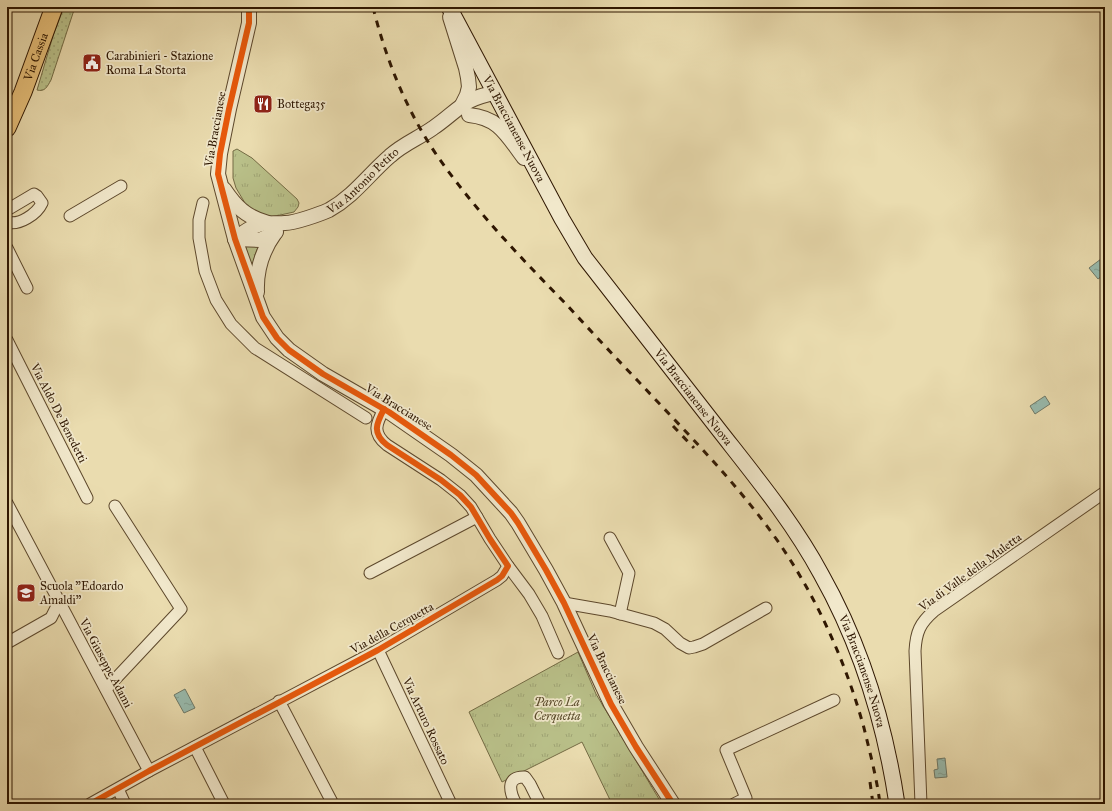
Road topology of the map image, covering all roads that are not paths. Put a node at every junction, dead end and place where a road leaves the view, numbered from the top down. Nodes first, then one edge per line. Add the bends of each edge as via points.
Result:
1 (54, 7) edge
2 (250, 7) edge
3 (448, 7) edge
4 (495, 93) junction
5 (466, 110) junction
6 (7, 128) edge
7 (219, 182) junction
8 (122, 186) dead end
9 (546, 189) junction
10 (203, 203) dead end
11 (7, 210) edge
12 (70, 216) dead end
13 (7, 222) edge
14 (271, 228) junction
15 (235, 239) junction
16 (7, 248) edge
17 (27, 288) dead end
18 (259, 308) junction
19 (7, 340) edge
20 (378, 406) junction
21 (366, 418) junction
22 (377, 425) junction
23 (1105, 492) edge
24 (87, 498) dead end
25 (7, 503) edge
26 (114, 506) dead end
27 (477, 516) junction
28 (610, 538) dead end
29 (508, 566) junction
30 (370, 573) dead end
31 (59, 602) junction
32 (564, 603) junction
33 (766, 608) dead end
34 (620, 614) junction
35 (7, 643) edge
36 (378, 650) junction
37 (558, 653) dead end
38 (106, 689) junction
39 (834, 700) dead end
40 (279, 701) junction
41 (195, 747) junction
42 (148, 771) junction
43 (118, 789) junction
44 (90, 804) edge
45 (126, 804) edge
46 (224, 804) edge
47 (333, 804) edge
48 (451, 804) edge
49 (516, 804) edge
50 (540, 804) edge
51 (672, 804) edge
52 (734, 804) edge
53 (897, 804) edge
54 (921, 804) edge

1 - 6 main road, Via Cassia
2 - 7 street, Via Braccianese via 249,23 220,154
3 - 4 main road, Via Braccianense Nuova
3 - 5 street via 468,78
4 - 5 street, Via Antonio Petito via 470,100
4 - 9 main road, Via Braccianense Nuova
5 - 9 street via 495,122
5 - 14 street, Via Antonio Petito via 395,152 339,203 321,213
7 - 14 street via 242,210
7 - 15 street, Via Braccianese
8 - 12 street
9 - 53 main road, Via Braccianense Nuova via 585,258 783,511 821,573 854,642 877,709
10 - 21 street via 198,228 205,271 216,300 231,324 255,348
11 - 13 street via 34,194 42,204 35,212 17,223
14 - 15 street, Via Antonio Petito via 253,227
14 - 18 street via 259,268
15 - 18 street, Via Braccianese
16 - 17 street
18 - 20 street, Via Braccianese via 273,333 289,350 323,374
19 - 24 street, Via Aldo De Benedetti
20 - 21 street
20 - 22 street
20 - 32 street, Via Braccianese via 451,455 487,486 518,523
21 - 22 street
22 - 27 street via 378,434 385,443 451,487
23 - 54 street, Via di Valle della Muletta via 934,611 922,622 916,636 914,651
25 - 31 street, Via Giuseppe Adami
26 - 38 street via 181,609
27 - 29 street
27 - 30 street
28 - 34 street via 629,573
29 - 36 street, Via della Cerquetta via 497,580
29 - 37 street via 542,616
31 - 35 street via 52,618
31 - 38 street, Via Giuseppe Adami
32 - 34 street
32 - 51 street, Via Braccianese via 611,704
33 - 34 street via 692,648 654,623
36 - 40 street, Via della Cerquetta
36 - 48 street, Via Arturo Rossato
38 - 42 street, Via Giuseppe Adami
39 - 52 street via 726,750 746,798
40 - 41 street, Via della Cerquetta
40 - 47 street
41 - 42 street, Via della Cerquetta
41 - 46 street
42 - 43 street, Via della Cerquetta
43 - 44 street, Via della Cerquetta
43 - 45 street
49 - 50 street via 511,794 511,785 515,780 525,777

